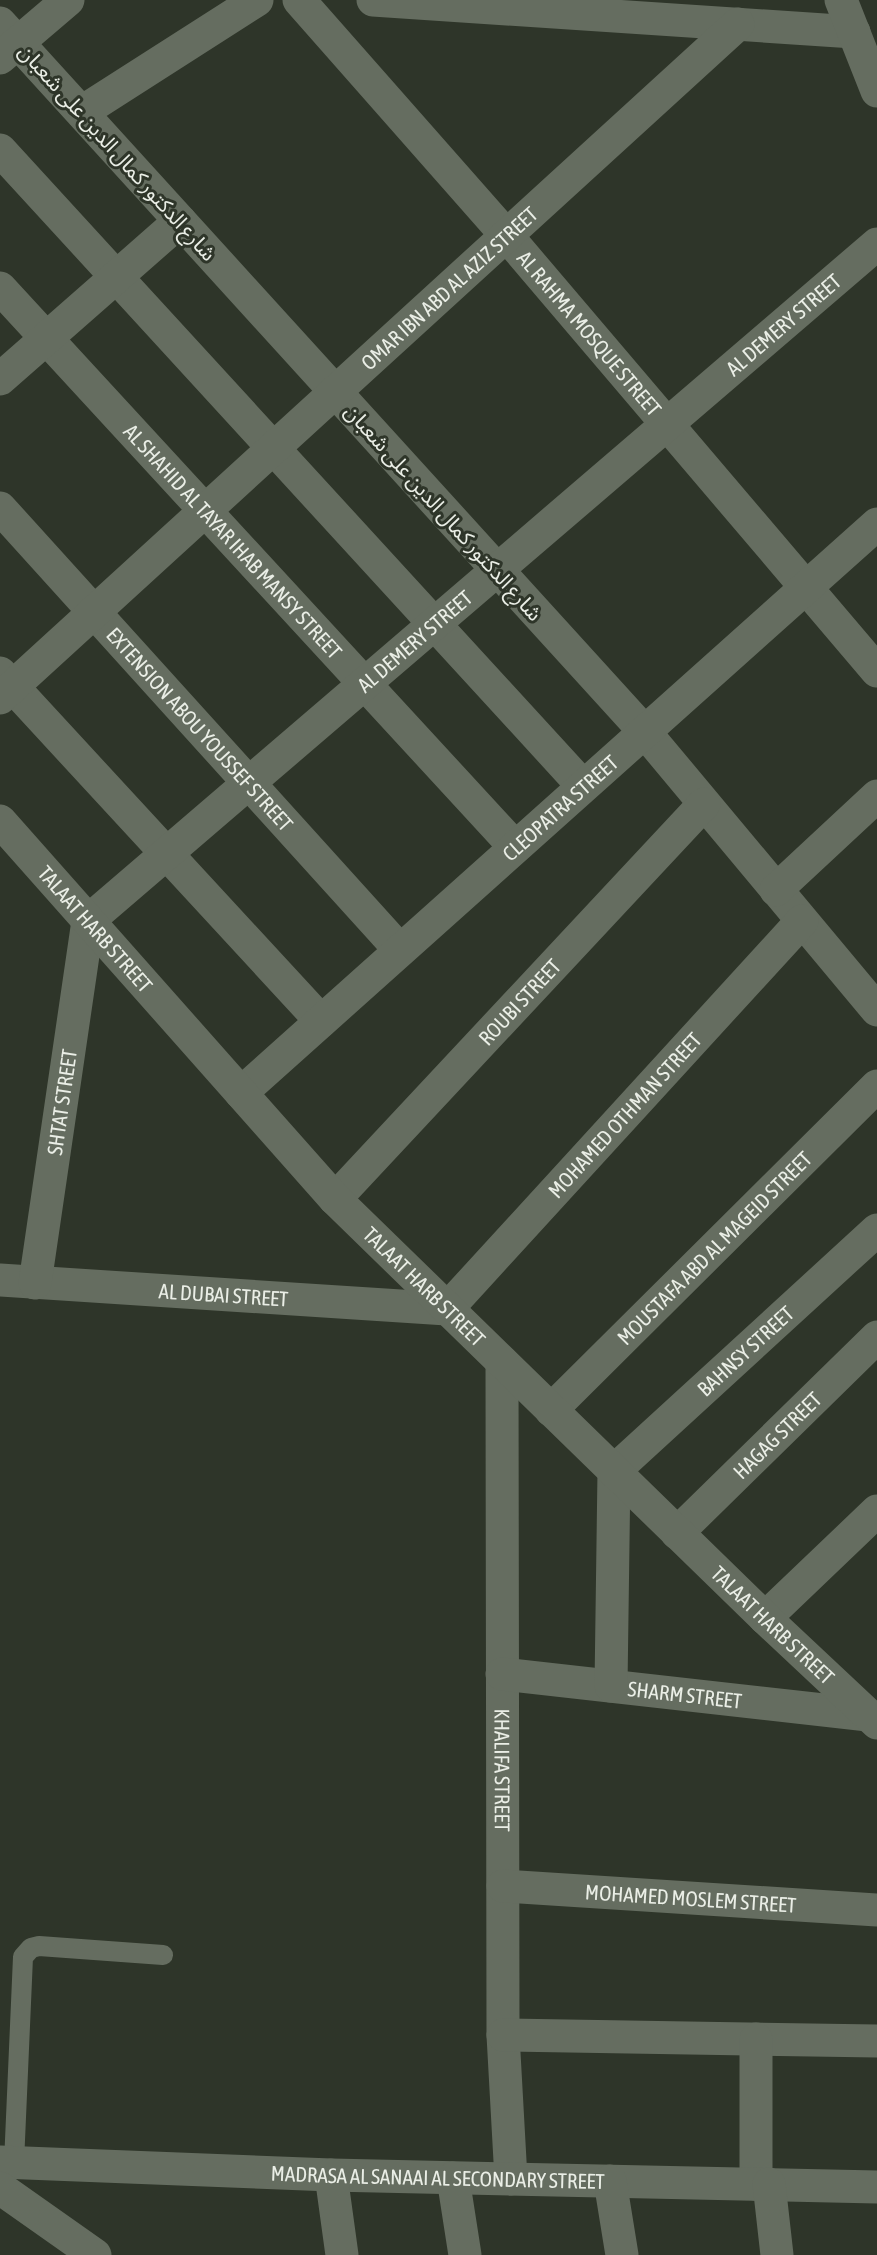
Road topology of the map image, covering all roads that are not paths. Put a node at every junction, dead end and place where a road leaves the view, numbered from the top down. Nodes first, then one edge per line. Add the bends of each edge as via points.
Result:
1 (68, 0) edge
2 (257, 0) edge
3 (299, 0) edge
4 (373, 0) edge
5 (841, 0) edge
6 (738, 24) junction
7 (854, 32) junction
8 (6, 41) edge
9 (877, 91) edge
10 (82, 112) junction
11 (0, 150) edge
12 (180, 221) junction
13 (507, 236) junction
14 (877, 244) edge
15 (116, 277) junction
16 (0, 288) edge
17 (46, 338) junction
18 (0, 379) edge
19 (336, 392) junction
20 (667, 424) junction
21 (274, 448) junction
22 (0, 508) edge
23 (205, 511) junction
24 (877, 524) edge
25 (497, 570) junction
26 (805, 587) junction
27 (95, 612) junction
28 (434, 624) junction
29 (877, 671) edge
30 (364, 684) junction
31 (4, 686) edge
32 (644, 731) junction
33 (249, 783) junction
34 (583, 786) junction
35 (877, 796) edge
36 (704, 804) junction
37 (0, 821) edge
38 (515, 847) junction
39 (166, 854) junction
40 (776, 890) junction
41 (88, 921) junction
42 (802, 921) junction
43 (400, 950) junction
44 (873, 998) edge
45 (321, 1021) junction
46 (877, 1086) edge
47 (241, 1093) junction
48 (335, 1199) junction
49 (877, 1230) edge
50 (0, 1280) edge
51 (34, 1283) junction
52 (447, 1309) junction
53 (877, 1337) edge
54 (502, 1362) junction
55 (551, 1410) junction
56 (614, 1471) junction
57 (877, 1511) edge
58 (677, 1533) junction
59 (765, 1618) junction
60 (502, 1674) junction
61 (611, 1686) junction
62 (873, 1719) edge
63 (503, 1886) junction
64 (877, 1910) edge
65 (163, 1955) dead end
66 (503, 2035) junction
67 (756, 2039) junction
68 (877, 2041) edge
69 (331, 2175) junction
70 (453, 2178) junction
71 (511, 2179) junction
72 (610, 2181) junction
73 (762, 2184) junction
74 (6, 2186) edge
75 (877, 2187) edge
76 (95, 2255) edge
77 (342, 2255) edge
78 (465, 2255) edge
79 (621, 2255) edge
80 (777, 2255) edge

1 - 8 street
2 - 10 street
3 - 13 street, AL RAHMA MOSQUE STREET
4 - 6 street
5 - 7 street
6 - 7 street
6 - 13 street, OMAR IBN ABD AL AZIZ STREET
7 - 9 street
8 - 10 street, شارع الدكتور كمال الدين على شعبان
10 - 12 street, شارع الدكتور كمال الدين على شعبان
11 - 15 street
12 - 15 street
12 - 19 street, شارع الدكتور كمال الدين على شعبان
13 - 19 street, OMAR IBN ABD AL AZIZ STREET
13 - 20 street, AL RAHMA MOSQUE STREET
14 - 20 street, AL DEMERY STREET
15 - 17 street
15 - 21 street
16 - 17 street, AL SHAHID AL TAYAR IHAB MANSY STREET
17 - 18 street
17 - 23 street, AL SHAHID AL TAYAR IHAB MANSY STREET
19 - 21 street, OMAR IBN ABD AL AZIZ STREET
19 - 25 street, شارع الدكتور كمال الدين على شعبان
20 - 25 street, AL DEMERY STREET
20 - 26 street, AL RAHMA MOSQUE STREET
21 - 23 street, OMAR IBN ABD AL AZIZ STREET
21 - 28 street
22 - 27 street, EXTENSION ABOU YOUSSEF STREET
23 - 27 street, OMAR IBN ABD AL AZIZ STREET
23 - 30 street, AL SHAHID AL TAYAR IHAB MANSY STREET
24 - 26 street, CLEOPATRA STREET
25 - 28 street, AL DEMERY STREET
25 - 32 street, شارع الدكتور كمال الدين على شعبان
26 - 29 street, AL RAHMA MOSQUE STREET
26 - 32 street, CLEOPATRA STREET
27 - 31 street, OMAR IBN ABD AL AZIZ STREET
27 - 33 street, EXTENSION ABOU YOUSSEF STREET
28 - 30 street, AL DEMERY STREET
28 - 34 street
30 - 33 street, AL DEMERY STREET
30 - 38 street, AL SHAHID AL TAYAR IHAB MANSY STREET
31 - 39 street
32 - 34 street, CLEOPATRA STREET
32 - 36 street, شارع الدكتور كمال الدين على شعبان
33 - 39 street, AL DEMERY STREET
33 - 43 street, EXTENSION ABOU YOUSSEF STREET
34 - 38 street, CLEOPATRA STREET
35 - 40 street
36 - 40 street, شارع الدكتور كمال الدين على شعبان
36 - 48 street, ROUBI STREET
37 - 41 street, TALAAT HARB STREET
38 - 43 street, CLEOPATRA STREET
39 - 41 street, AL DEMERY STREET
39 - 45 street
40 - 42 street, شارع الدكتور كمال الدين على شعبان
41 - 47 street, TALAAT HARB STREET
41 - 51 street, SHTAT STREET
42 - 44 street, شارع الدكتور كمال الدين على شعبان
42 - 52 street, MOHAMED OTHMAN STREET
43 - 45 street, CLEOPATRA STREET
45 - 47 street, CLEOPATRA STREET
46 - 55 street, MOUSTAFA ABD AL MAGEID STREET
47 - 48 street, TALAAT HARB STREET
48 - 52 street, TALAAT HARB STREET
49 - 56 street, BAHNSY STREET
50 - 51 street, AL DUBAI STREET
51 - 52 street, AL DUBAI STREET
52 - 54 street, TALAAT HARB STREET
53 - 58 street, HAGAG STREET
54 - 55 street, TALAAT HARB STREET
54 - 60 street, KHALIFA STREET
55 - 56 street, TALAAT HARB STREET
56 - 58 street, TALAAT HARB STREET
56 - 61 street
57 - 59 street
58 - 59 street, TALAAT HARB STREET
59 - 62 street, TALAAT HARB STREET
60 - 61 street, SHARM STREET
60 - 63 street, KHALIFA STREET
61 - 62 street, SHARM STREET
63 - 64 street, MOHAMED MOSLEM STREET
63 - 66 street, KHALIFA STREET
65 - 74 lane via 39,1946 23,1957
66 - 67 street
66 - 71 street, KHALIFA STREET
67 - 68 street
67 - 73 street
69 - 70 street, MADRASA AL SANAAI AL SECONDARY STREET
69 - 74 street, MADRASA AL SANAAI AL SECONDARY STREET
69 - 77 street
70 - 71 street, MADRASA AL SANAAI AL SECONDARY STREET
70 - 78 street
71 - 72 street, MADRASA AL SANAAI AL SECONDARY STREET
72 - 73 street, MADRASA AL SANAAI AL SECONDARY STREET
72 - 79 street
73 - 75 street, MADRASA AL SANAAI AL SECONDARY STREET
73 - 80 street
74 - 76 street

